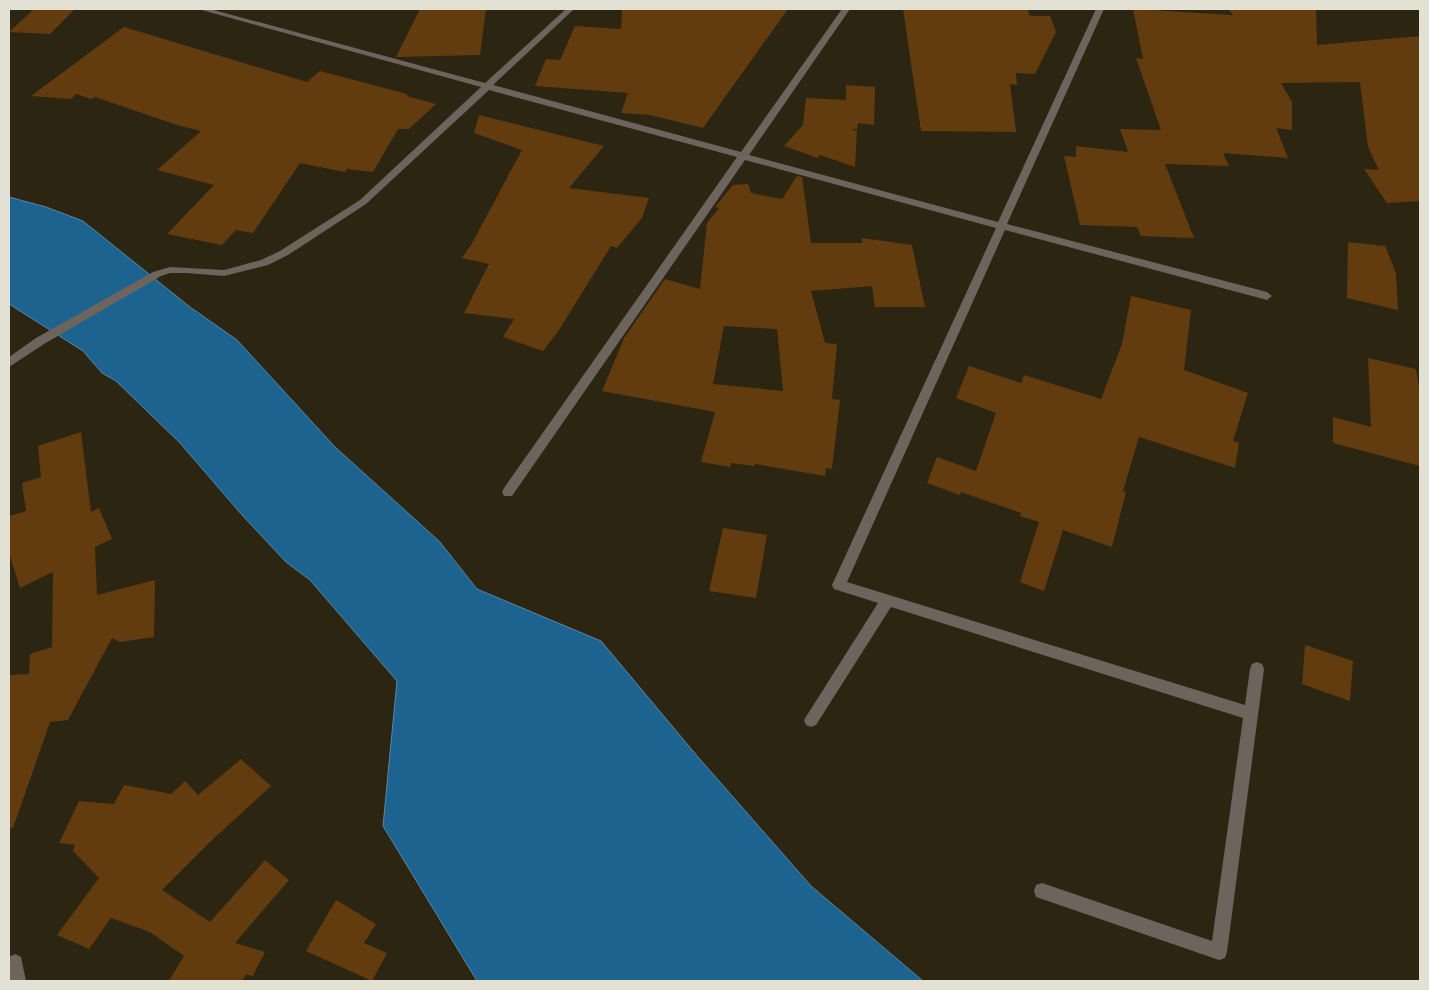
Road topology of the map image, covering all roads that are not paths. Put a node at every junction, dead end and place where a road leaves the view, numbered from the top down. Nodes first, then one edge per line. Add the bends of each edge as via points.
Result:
1 (202, 9) edge
2 (570, 9) edge
3 (846, 9) edge
4 (1100, 9) edge
5 (486, 86) junction
6 (744, 156) junction
7 (1001, 226) junction
8 (1267, 296) dead end
9 (9, 362) edge
10 (508, 492) dead end
11 (888, 600) junction
12 (1257, 669) dead end
13 (1251, 714) junction
14 (811, 720) dead end
15 (1042, 891) dead end
16 (9, 966) edge
17 (18, 981) edge

1 - 5 street
2 - 5 street
3 - 6 street
4 - 7 street
5 - 6 street
5 - 9 street via 363,202 284,253 264,263 224,273 170,270 157,274
6 - 7 street
6 - 10 street
7 - 8 street
7 - 11 street via 839,585
11 - 13 street
11 - 14 street
12 - 13 street
13 - 15 street via 1219,952
16 - 17 street via 16,963

